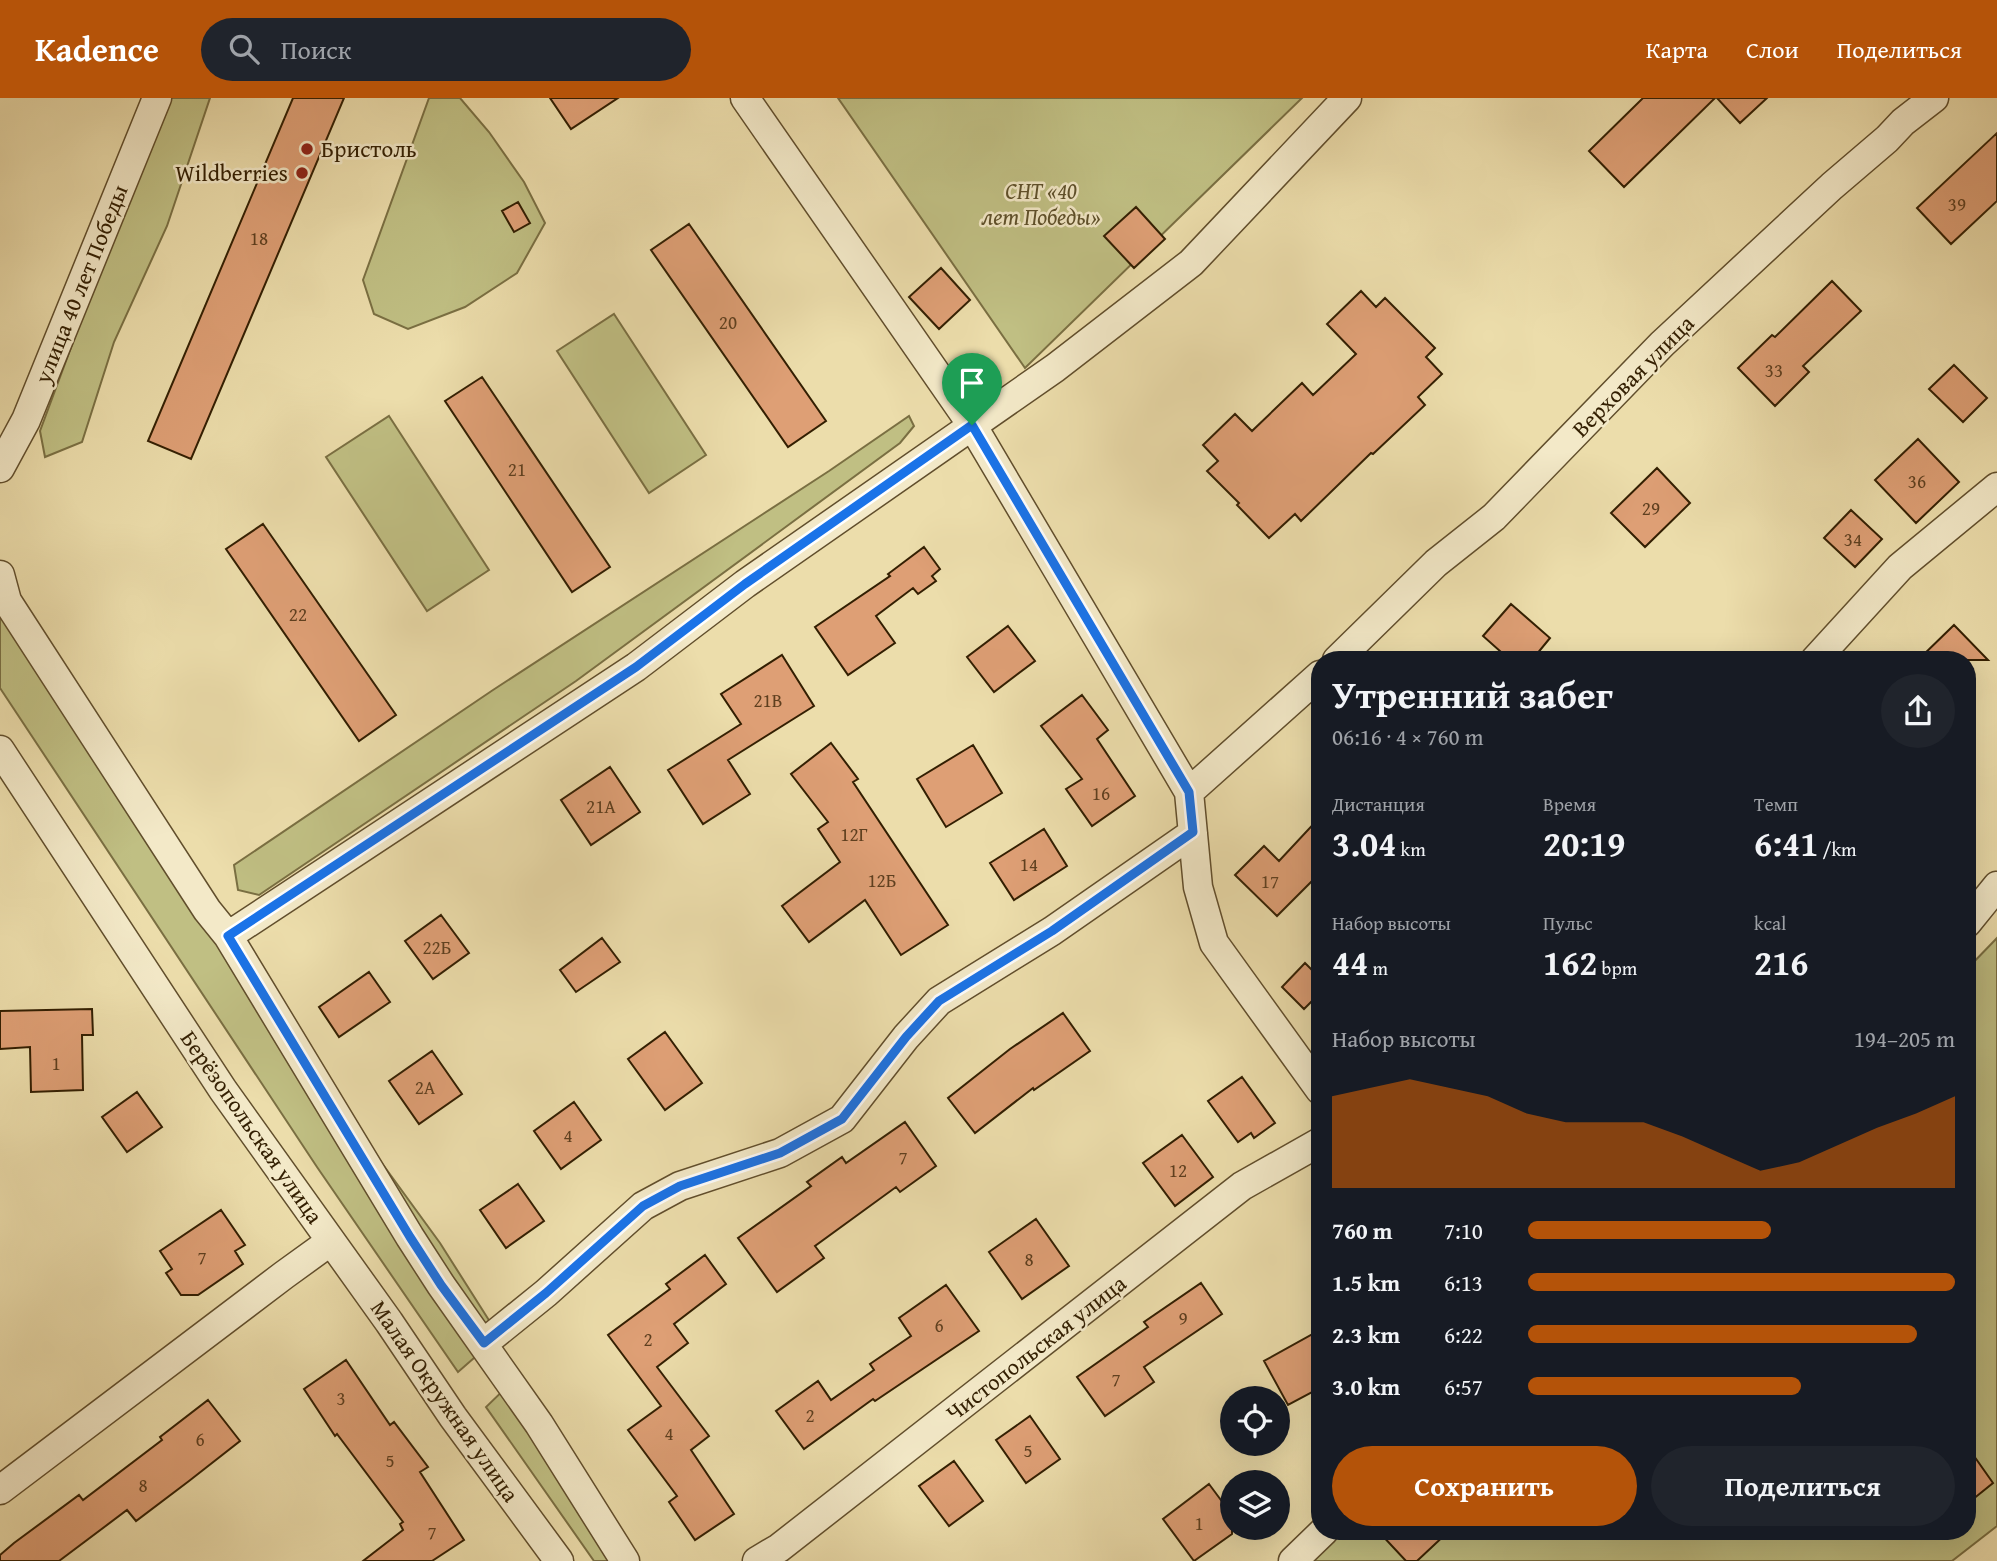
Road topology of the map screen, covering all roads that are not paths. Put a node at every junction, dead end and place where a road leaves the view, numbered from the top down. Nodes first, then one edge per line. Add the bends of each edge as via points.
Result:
1 (157, 98) edge
2 (745, 98) edge
3 (1348, 98) edge
4 (1934, 98) edge
5 (972, 425) junction
6 (0, 467) edge
7 (1997, 487) edge
8 (0, 575) edge
9 (1346, 651) edge
10 (1823, 651) edge
11 (1311, 683) edge
12 (0, 750) edge
13 (1189, 792) junction
14 (1193, 832) junction
15 (1997, 886) edge
16 (1976, 912) edge
17 (228, 936) junction
18 (1311, 1078) edge
19 (1311, 1147) edge
20 (331, 1241) junction
21 (484, 1343) junction
22 (0, 1490) edge
23 (1315, 1540) edge
24 (557, 1560) edge
25 (625, 1561) edge
26 (757, 1561) edge
27 (1293, 1561) edge

1 - 6 street, улица 40 лет Победы via 26,420
2 - 5 street
3 - 5 street via 1191,263 1055,368
4 - 9 street, Верховая улица via 1662,344 1494,517 1436,563
5 - 13 street
5 - 17 street via 745,584 636,667
7 - 10 street via 1900,567
8 - 17 street via 7,600
11 - 13 street
12 - 20 street, Берёзопольская улица via 223,1090
13 - 14 street
14 - 18 street via 1198,887 1214,943
14 - 21 street via 1052,931 939,1001 842,1119 780,1153 680,1186 643,1206
15 - 16 street
17 - 21 street via 410,1237
19 - 26 street, Чистопольская улица via 1242,1186
20 - 22 street, Берёзопольская улица
20 - 24 street, Малая Окружная улица
21 - 25 street
23 - 27 street

